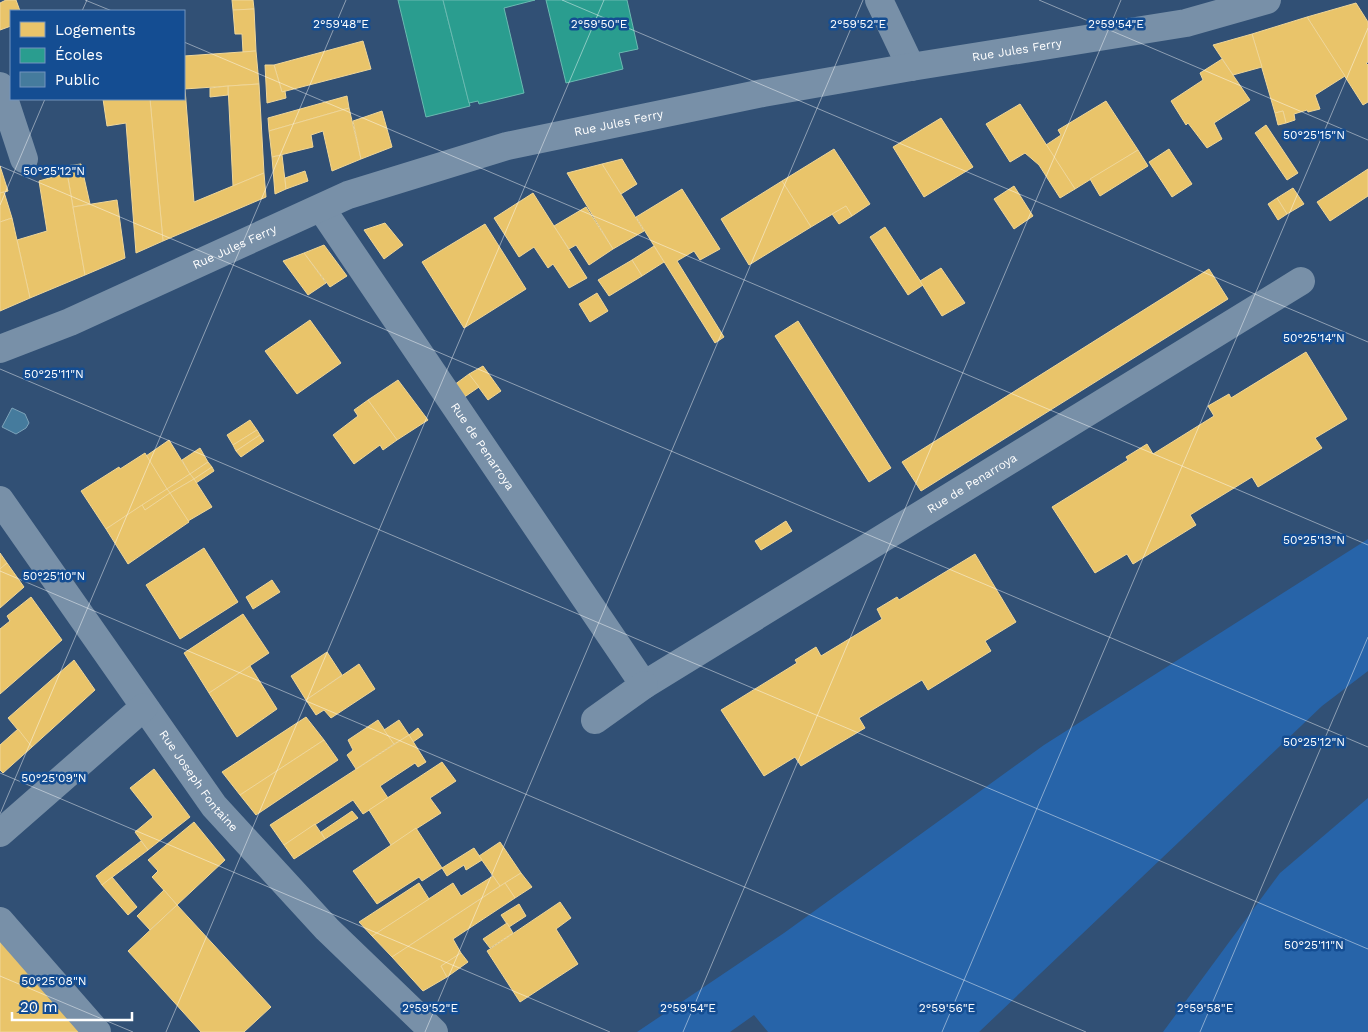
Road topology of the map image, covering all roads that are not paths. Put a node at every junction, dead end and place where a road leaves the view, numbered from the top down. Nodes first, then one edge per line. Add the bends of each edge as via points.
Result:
1 (878, 0) edge
2 (1268, 0) edge
3 (911, 67) junction
4 (0, 86) edge
5 (24, 159) dead end
6 (321, 208) junction
7 (1301, 281) dead end
8 (0, 349) edge
9 (0, 500) edge
10 (644, 685) junction
11 (144, 707) junction
12 (595, 720) dead end
13 (0, 833) edge
14 (0, 921) edge
15 (97, 1032) edge
16 (434, 1032) edge

1 - 3 street
2 - 3 street, Rue Jules Ferry via 1186,23
3 - 6 street, Rue Jules Ferry via 763,93 507,146 348,195
4 - 5 street
6 - 8 street, Rue Jules Ferry via 70,322
6 - 10 street, Rue de Penarroya
7 - 10 street, Rue de Penarroya
9 - 11 street, Rue Joseph Fontaine
10 - 12 street, Rue de Penarroya
11 - 13 street
11 - 16 street, Rue Joseph Fontaine via 214,806 327,929
14 - 15 street

